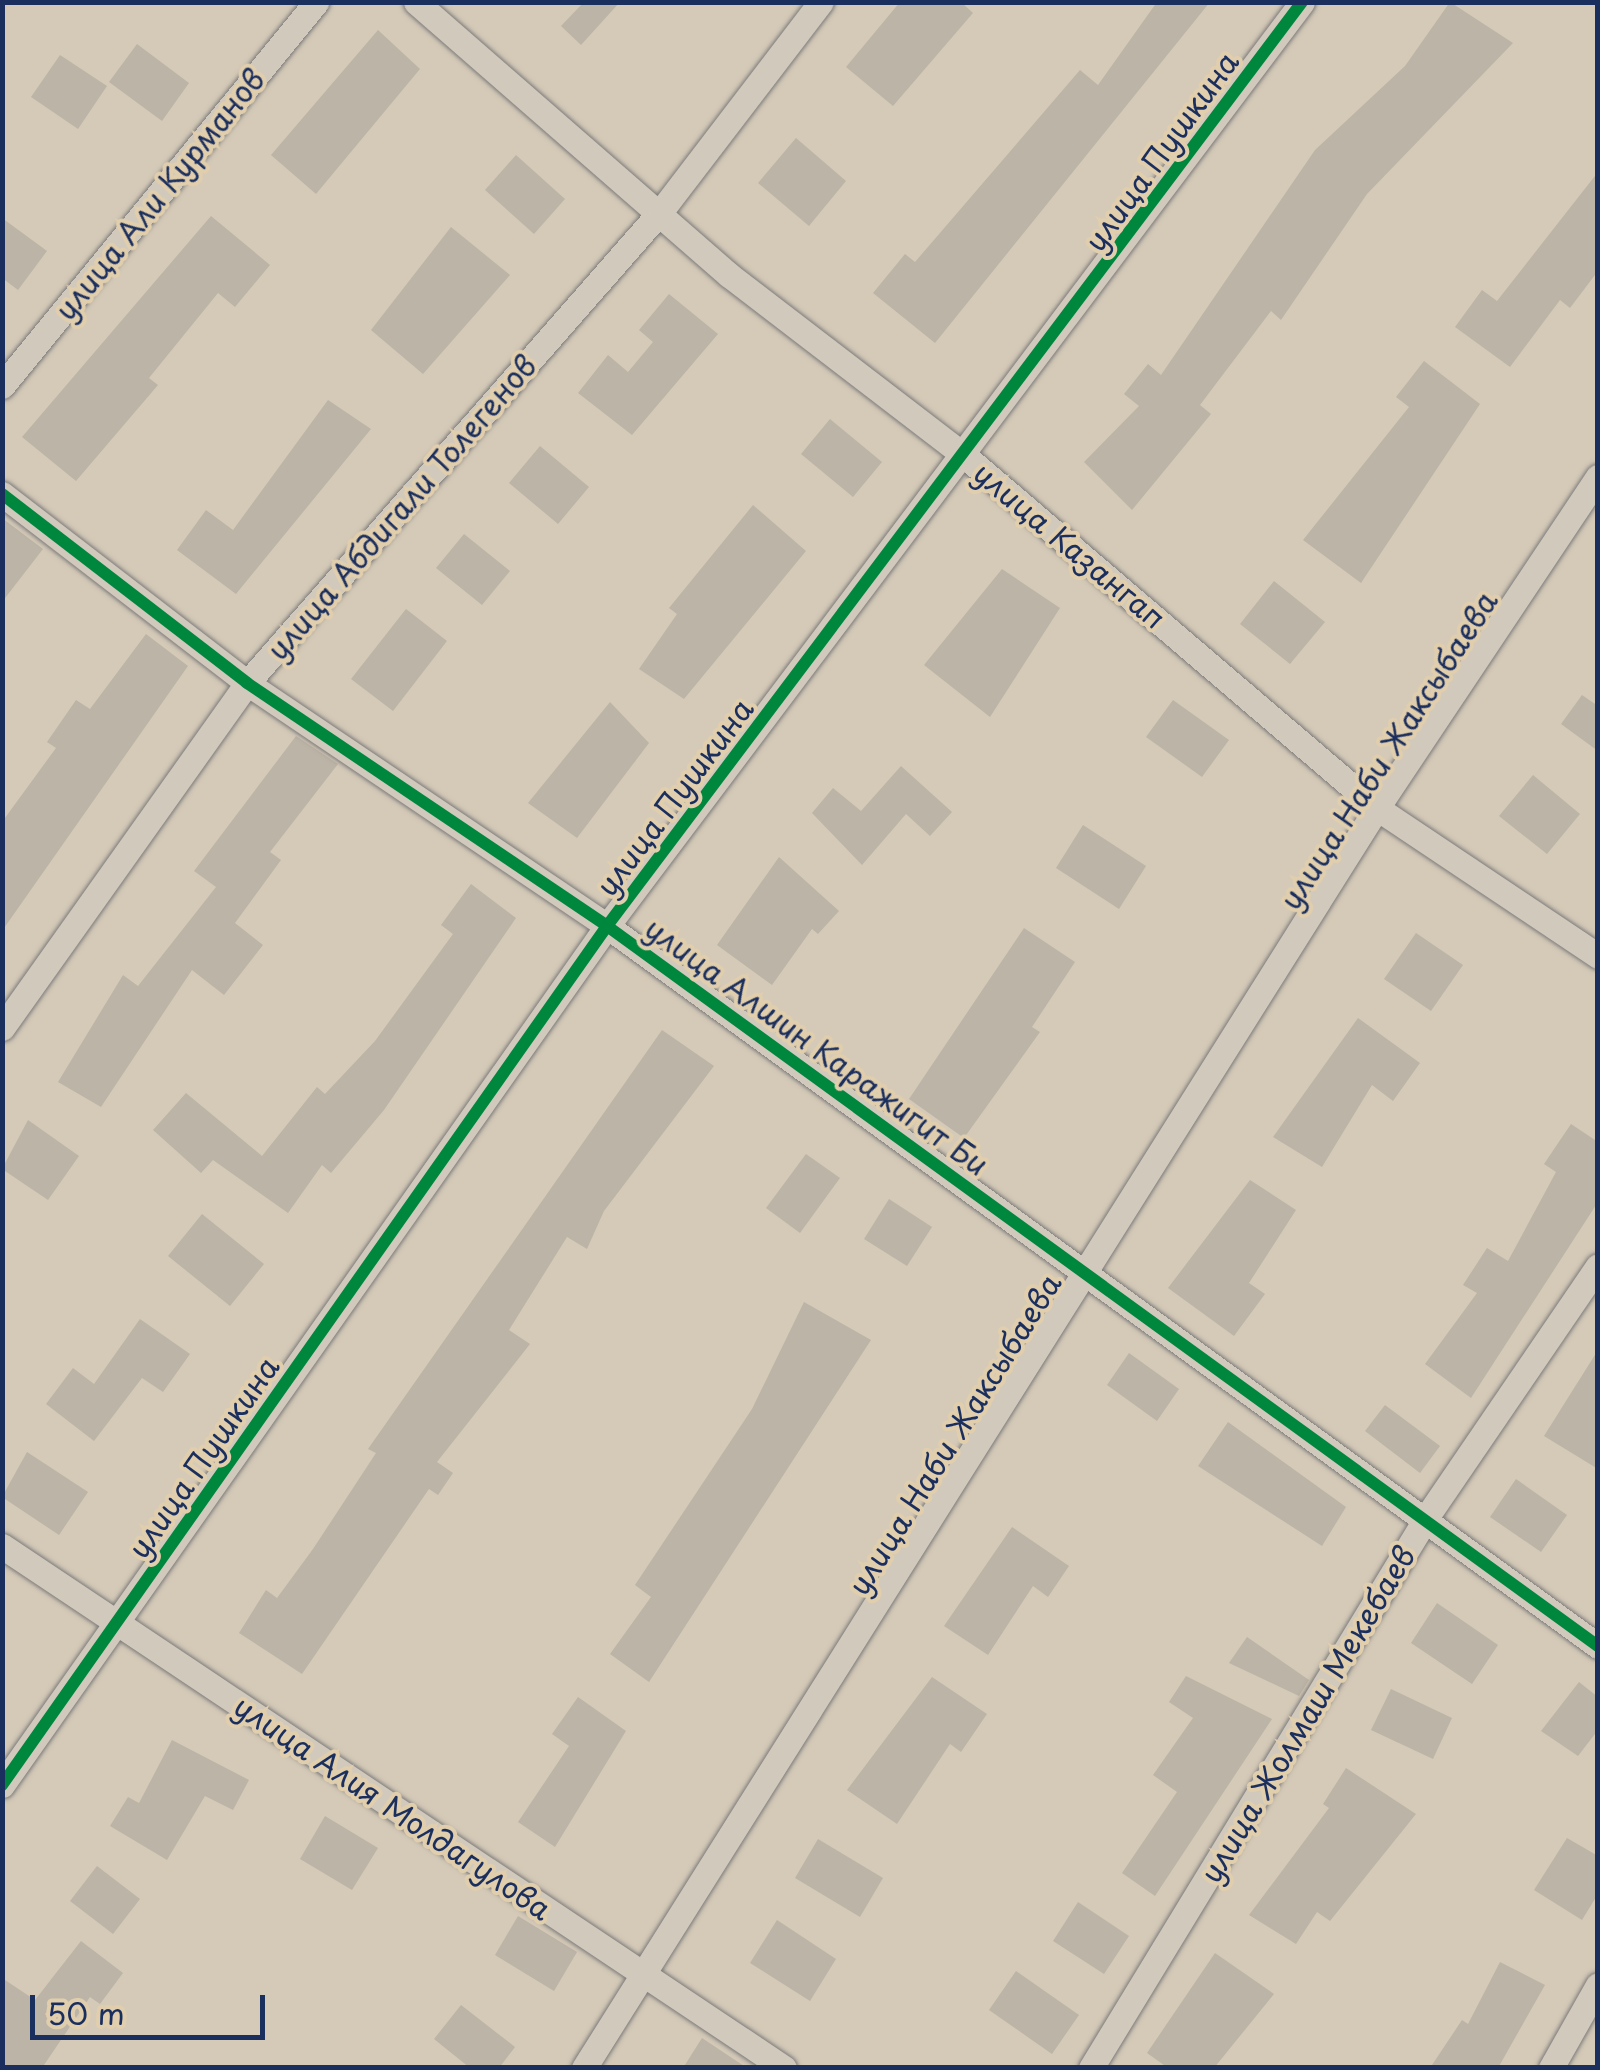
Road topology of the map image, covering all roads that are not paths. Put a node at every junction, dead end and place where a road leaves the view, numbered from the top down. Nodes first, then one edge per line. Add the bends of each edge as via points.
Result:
1 (316, 2) edge
2 (416, 2) edge
3 (821, 2) edge
4 (1302, 2) edge
5 (661, 211) junction
6 (2, 386) edge
7 (966, 456) junction
8 (1598, 477) edge
9 (2, 494) edge
10 (247, 683) junction
11 (1378, 808) junction
12 (607, 926) junction
13 (1598, 956) edge
14 (2, 1028) edge
15 (1598, 1266) edge
16 (1087, 1269) junction
17 (1428, 1515) junction
18 (2, 1546) edge
19 (117, 1622) junction
20 (1598, 1646) edge
21 (2, 1785) edge
22 (644, 1974) junction
23 (1598, 1985) edge
24 (584, 2068) edge
25 (784, 2068) edge
26 (1092, 2068) edge
27 (1550, 2068) edge

1 - 6 street, улица Али Курманов
2 - 5 street, улица Казангап
3 - 5 street, улица Абдигали Толегенов
4 - 7 street, улица Пушкина
5 - 7 street, улица Казангап via 729,275
5 - 10 street, улица Абдигали Толегенов
7 - 11 street, улица Казангап
7 - 12 street, улица Пушкина
8 - 11 street, улица Наби Жаксыбаева
9 - 10 street, улица Алшин Каражигит Би
10 - 12 street, улица Алшин Каражигит Би
10 - 14 street, улица Абдигали Толегенов
11 - 13 street, улица Казангап
11 - 16 street, улица Наби Жаксыбаева
12 - 16 street, улица Алшин Каражигит Би
12 - 19 street, улица Пушкина
15 - 17 street, улица Жолмаш Мекебаев
16 - 17 street, улица Алшин Каражигит Би
16 - 22 street, улица Наби Жаксыбаева
17 - 20 street, улица Алшин Каражигит Би
17 - 26 street, улица Жолмаш Мекебаев
18 - 19 street, улица Алия Молдагулова
19 - 21 street, улица Пушкина
19 - 22 street, улица Алия Молдагулова
22 - 24 street, улица Наби Жаксыбаева
22 - 25 street, улица Алия Молдагулова
23 - 27 street

